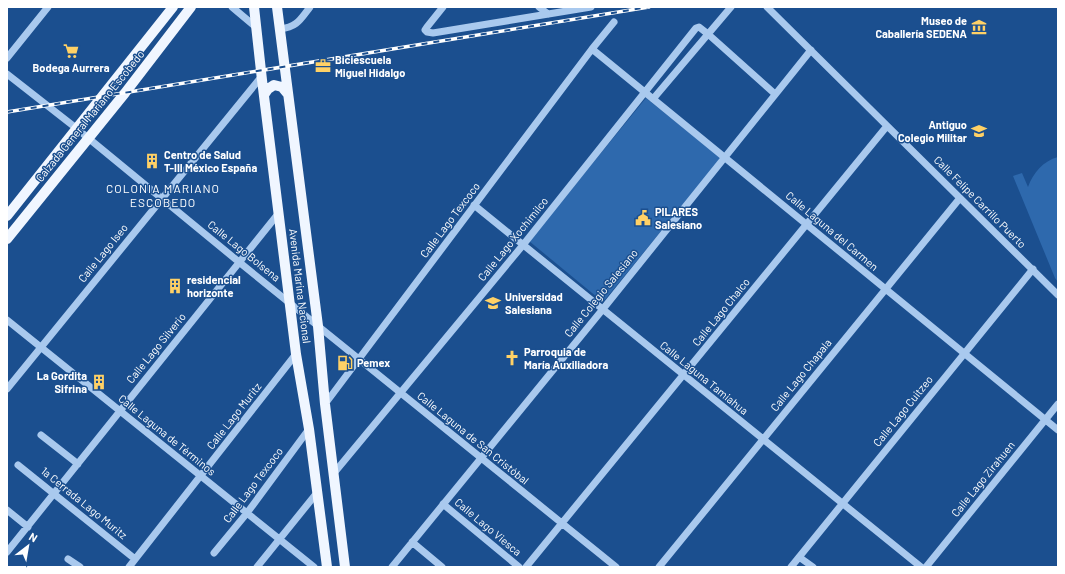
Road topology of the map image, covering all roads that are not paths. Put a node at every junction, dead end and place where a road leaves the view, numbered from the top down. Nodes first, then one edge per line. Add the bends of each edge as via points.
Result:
1 (48, 7) edge
2 (173, 7) edge
3 (191, 7) edge
4 (232, 7) edge
5 (254, 7) edge
6 (277, 7) edge
7 (310, 7) edge
8 (443, 7) edge
9 (539, 7) edge
10 (591, 7) edge
11 (732, 7) edge
12 (767, 7) edge
13 (548, 14) junction
14 (614, 22) dead end
15 (257, 28) junction
16 (280, 29) junction
17 (708, 34) junction
18 (592, 49) junction
19 (811, 50) junction
20 (7, 58) edge
21 (7, 74) edge
22 (285, 77) junction
23 (262, 78) junction
24 (287, 93) junction
25 (646, 93) junction
26 (775, 94) junction
27 (264, 95) junction
28 (653, 99) junction
29 (887, 126) junction
30 (76, 128) junction
31 (88, 138) junction
32 (725, 157) junction
33 (162, 198) junction
34 (960, 198) junction
35 (474, 205) junction
36 (278, 214) junction
37 (7, 216) edge
38 (806, 225) junction
39 (7, 239) edge
40 (523, 245) junction
41 (239, 262) junction
42 (1032, 269) junction
43 (885, 290) junction
44 (1058, 295) edge
45 (290, 303) junction
46 (603, 309) junction
47 (7, 320) edge
48 (318, 326) junction
49 (41, 347) junction
50 (964, 353) junction
51 (296, 354) junction
52 (359, 360) junction
53 (684, 375) junction
54 (7, 389) edge
55 (400, 393) junction
56 (325, 404) junction
57 (1058, 404) edge
58 (120, 412) junction
59 (1046, 420) junction
60 (308, 429) junction
61 (1058, 430) edge
62 (41, 435) dead end
63 (763, 439) junction
64 (481, 458) junction
65 (78, 464) junction
66 (18, 465) dead end
67 (334, 473) junction
68 (201, 476) junction
69 (55, 494) junction
70 (316, 494) junction
71 (443, 504) junction
72 (842, 504) junction
73 (7, 510) edge
74 (247, 513) junction
75 (562, 523) junction
76 (28, 527) junction
77 (280, 539) junction
78 (412, 542) junction
79 (7, 552) edge
80 (214, 553) dead end
81 (799, 557) junction
82 (68, 559) dead end
83 (135, 559) junction
84 (80, 567) edge
85 (129, 567) edge
86 (257, 567) edge
87 (314, 567) edge
88 (327, 567) edge
89 (345, 567) edge
90 (392, 567) edge
91 (442, 567) edge
92 (519, 567) edge
93 (526, 567) edge
94 (616, 567) edge
95 (659, 567) edge
96 (791, 567) edge
97 (813, 567) edge
98 (921, 567) edge
99 (926, 567) edge

1 - 20 street
2 - 30 main road, Calzada General Mariano Escobedo
3 - 31 main road, Calzada General Mariano Escobedo
4 - 15 street
5 - 15 main road, Avenida Marina Nacional
6 - 16 main road, Avenida Marina Nacional
7 - 16 street via 296,25
8 - 13 street via 425,30 427,32
9 - 13 street
10 - 13 street
11 - 17 street
12 - 19 street, Calle Felipe Carrillo Puerto
14 - 18 street, Calle Lago Texcoco
15 - 23 main road, Avenida Marina Nacional
16 - 22 main road, Avenida Marina Nacional
17 - 25 street, Calle Lago Xochimilco via 696,28
17 - 26 street
17 - 28 street
18 - 25 street, Calle Laguna del Carmen
18 - 35 street, Calle Lago Texcoco
19 - 26 street, Calle Colegio Salesiano
19 - 29 street, Calle Felipe Carrillo Puerto
21 - 30 street, Calle Lago Bolsena
22 - 23 main road via 274,85 268,84
22 - 24 main road, Avenida Marina Nacional
23 - 27 main road, Avenida Marina Nacional
23 - 33 street, Calle Lago Iseo
24 - 27 main road via 282,87 274,85 268,88
24 - 48 main road, Avenida Marina Nacional
25 - 28 street, Calle Laguna del Carmen
25 - 40 street, Calle Lago Xochimilco
26 - 32 street, Calle Colegio Salesiano
27 - 36 main road, Avenida Marina Nacional
28 - 32 street, Calle Laguna del Carmen
29 - 34 street, Calle Felipe Carrillo Puerto
29 - 38 street, Calle Lago Chalco
30 - 31 street, Calle Lago Bolsena
30 - 37 main road, Calzada General Mariano Escobedo
31 - 33 street, Calle Lago Bolsena
31 - 39 main road, Calzada General Mariano Escobedo
32 - 38 street, Calle Laguna del Carmen
32 - 46 street, Calle Colegio Salesiano
33 - 41 street, Calle Lago Bolsena
33 - 49 street, Calle Lago Iseo
34 - 42 street, Calle Felipe Carrillo Puerto
34 - 43 street, Calle Lago Chapala
35 - 40 street, Calle Laguna Tamiahua
35 - 52 street, Calle Lago Texcoco
36 - 41 street, Calle Lago Silverio
36 - 45 main road, Avenida Marina Nacional
38 - 43 street, Calle Laguna del Carmen
38 - 53 street, Calle Lago Chalco
40 - 46 street, Calle Laguna Tamiahua
40 - 55 street, Calle Lago Xochimilco
41 - 45 street, Calle Lago Bolsena
41 - 58 street, Calle Lago Silverio
42 - 44 street, Calle Felipe Carrillo Puerto
42 - 50 street, Calle Lago Cuitzeo
43 - 50 street, Calle Laguna del Carmen
43 - 63 street, Calle Lago Chapala
45 - 48 street, Calle Lago Bolsena
45 - 51 main road, Avenida Marina Nacional
46 - 53 street, Calle Laguna Tamiahua
46 - 64 street, Calle Colegio Salesiano
47 - 49 street, Calle Laguna de Términos
48 - 52 street, Calle Laguna de San Cristóbal
48 - 56 main road, Avenida Marina Nacional
49 - 54 street, Calle Lago Iseo
49 - 58 street, Calle Laguna de Términos
50 - 59 street, Calle Laguna del Carmen
50 - 72 street, Calle Lago Cuitzeo
51 - 60 main road, Avenida Marina Nacional
51 - 68 street, Calle Lago Muritz
52 - 55 street, Calle Laguna de San Cristóbal
52 - 56 street, Calle Lago Texcoco
53 - 63 street, Calle Laguna Tamiahua
53 - 75 street, Calle Lago Chalco
55 - 64 street, Calle Laguna de San Cristóbal
55 - 67 street, Calle Lago Xochimilco
56 - 67 main road, Avenida Marina Nacional
57 - 59 street, Calle Lago Zirahuen
58 - 65 street, Calle Lago Silverio
58 - 68 street, Calle Laguna de Términos
59 - 61 street, Calle Laguna del Carmen
59 - 99 street, Calle Lago Zirahuen
60 - 70 main road, Avenida Marina Nacional
60 - 74 street, Calle Lago Texcoco
62 - 65 street
63 - 72 street, Calle Laguna Tamiahua
63 - 95 street, Calle Lago Chapala
64 - 71 street, Calle Colegio Salesiano
64 - 75 street, Calle Laguna de San Cristóbal
65 - 69 street, Calle Lago Silverio
66 - 69 street, 1a Cerrada Lago Muritz
67 - 89 main road, Avenida Marina Nacional
68 - 74 street, Calle Laguna de Términos
68 - 83 street, Calle Lago Muritz
69 - 76 street, Calle Lago Silverio
69 - 83 street, 1a Cerrada Lago Muritz
70 - 77 street
70 - 88 main road, Avenida Marina Nacional
71 - 78 street, Calle Colegio Salesiano
71 - 92 street, Calle Lago Viesca
72 - 81 street, Calle Lago Cuitzeo
72 - 98 street, Calle Laguna Tamiahua
73 - 76 street
74 - 77 street, Calle Laguna de Términos
74 - 80 street, Calle Lago Texcoco
75 - 93 street, Calle Lago Chalco
75 - 94 street, Calle Laguna de San Cristóbal
76 - 79 street, Calle Lago Silverio
77 - 86 street
77 - 87 street, Calle Laguna de Términos
78 - 90 street, Calle Colegio Salesiano
78 - 91 street
81 - 96 street, Calle Lago Cuitzeo
81 - 97 street
82 - 84 street
83 - 85 street, Calle Lago Muritz

